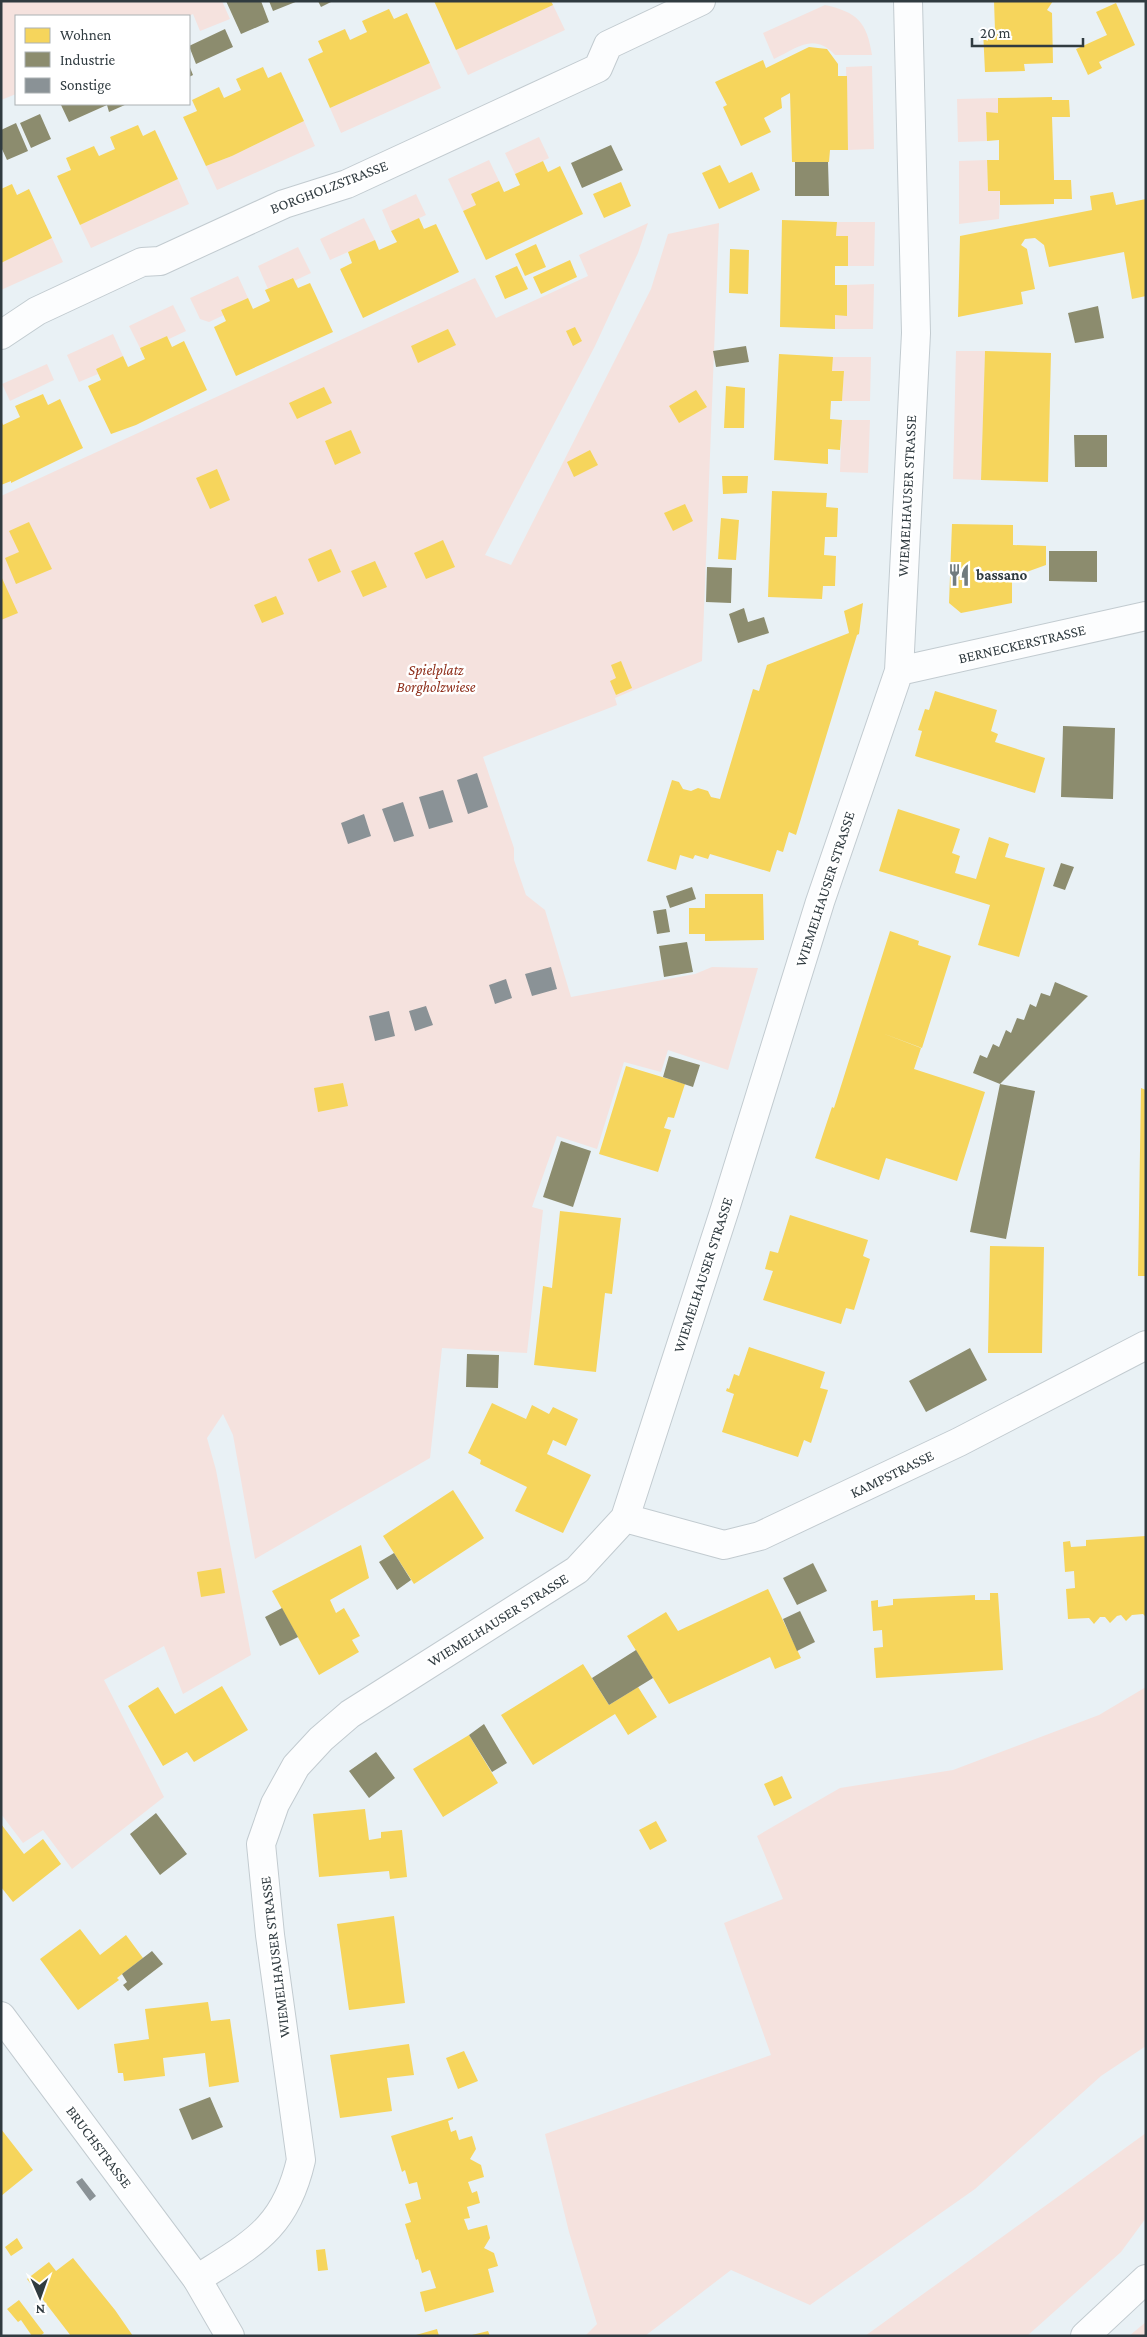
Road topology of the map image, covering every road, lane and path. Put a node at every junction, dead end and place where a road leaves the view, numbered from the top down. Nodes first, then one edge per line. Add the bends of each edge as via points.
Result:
1 (701, 1) edge
2 (908, 1) edge
3 (1, 335) edge
4 (1146, 616) edge
5 (899, 671) junction
6 (1146, 1345) edge
7 (625, 1518) junction
8 (4, 2023) edge
9 (197, 2279) junction
10 (1146, 2279) edge
11 (230, 2336) edge
12 (1085, 2336) edge

1 - 3 main road, BORGHOLZSTRASSE via 608,45 598,68 347,184 284,204 160,261 142,262 37,311
2 - 5 main road, WIEMELHAUSER STRASSE via 916,333
4 - 5 main road, BERNECKERSTRASSE
5 - 7 main road, WIEMELHAUSER STRASSE via 820,902
6 - 7 main road, KAMPSTRASSE via 959,1442 760,1536 724,1545
7 - 9 main road, WIEMELHAUSER STRASSE via 577,1570 350,1714 296,1766 276,1804 262,1844 270,1935 301,2160 295,2186 283,2212 258,2239
8 - 9 main road, BRUCHSTRASSE
9 - 11 main road
10 - 12 main road

